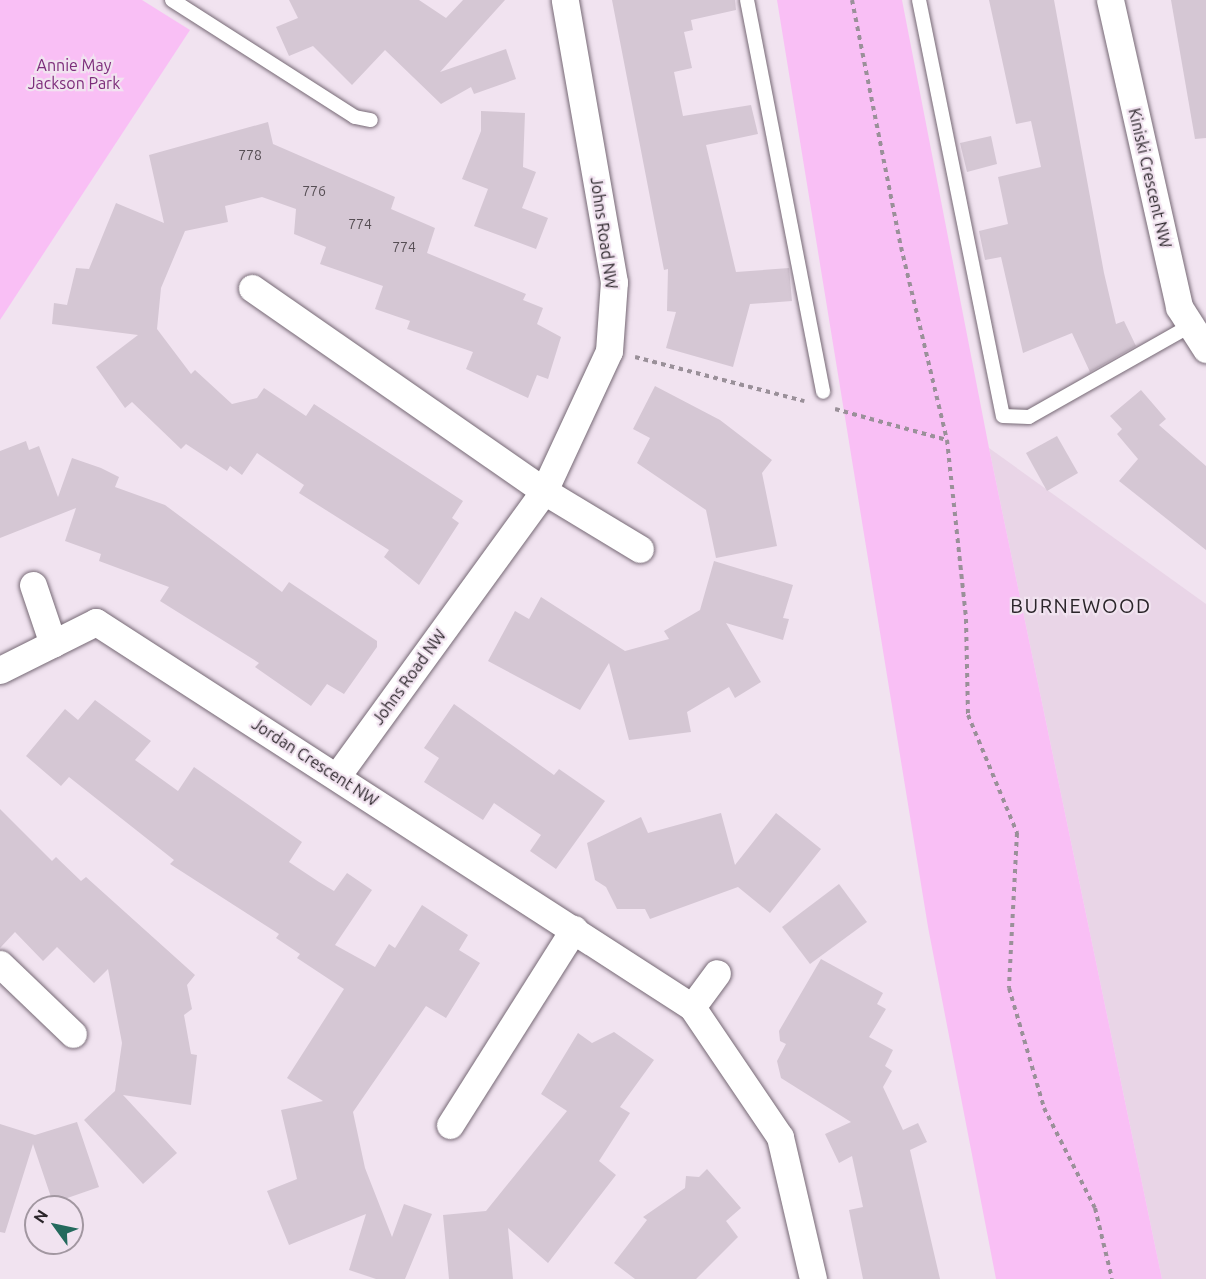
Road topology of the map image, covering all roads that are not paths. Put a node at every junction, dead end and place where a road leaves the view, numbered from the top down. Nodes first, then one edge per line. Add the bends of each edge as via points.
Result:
1 (172, 0) edge
2 (565, 0) edge
3 (747, 0) edge
4 (919, 0) edge
5 (1110, 0) edge
6 (371, 120) dead end
7 (252, 288) dead end
8 (1190, 326) junction
9 (1206, 349) edge
10 (820, 398) road end
11 (544, 491) junction
12 (640, 549) dead end
13 (33, 585) dead end
14 (53, 644) junction
15 (0, 670) edge
16 (337, 776) junction
17 (574, 929) junction
18 (0, 964) edge
19 (717, 973) dead end
20 (692, 1007) junction
21 (73, 1034) dead end
22 (450, 1125) dead end
23 (813, 1279) edge

1 - 6 lane via 355,117
2 - 11 street, Johns Road NW via 614,282 609,351
3 - 10 lane
4 - 8 lane via 1003,416 1029,417
5 - 8 street, Kiniski Crescent NW via 1179,307
7 - 11 street
8 - 9 street, Kiniski Crescent NW
11 - 12 street
11 - 16 street, Johns Road NW
13 - 14 street
14 - 15 street, Jordan Crescent NW
14 - 16 street, Jordan Crescent NW via 96,622
16 - 17 street, Jordan Crescent NW
17 - 20 street, Jordan Crescent NW
17 - 22 street
18 - 21 street
19 - 20 street
20 - 23 street, Jordan Crescent NW via 780,1137

